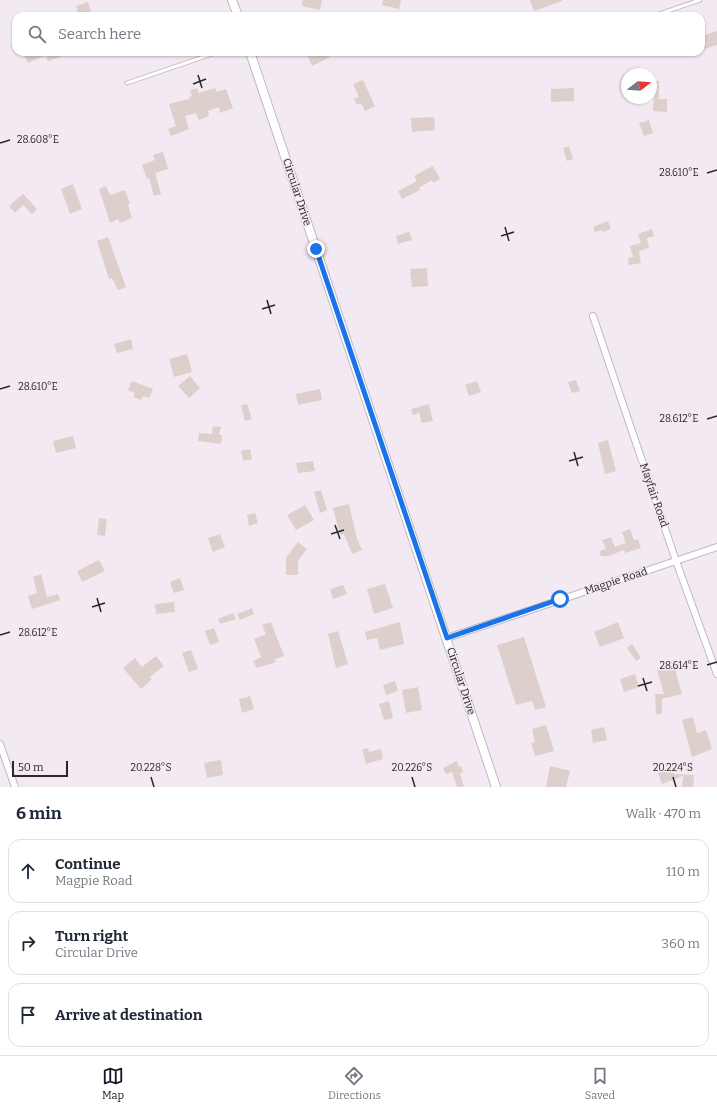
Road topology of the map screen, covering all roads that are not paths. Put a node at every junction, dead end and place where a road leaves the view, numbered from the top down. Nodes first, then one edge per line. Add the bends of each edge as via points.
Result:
1 (232, 0) edge
2 (700, 0) edge
3 (236, 12) edge
4 (665, 12) edge
5 (206, 56) edge
6 (251, 56) edge
7 (127, 83) dead end
8 (593, 316) dead end
9 (717, 547) edge
10 (676, 561) junction
11 (447, 638) junction
12 (717, 674) edge
13 (0, 744) edge
14 (15, 787) edge
15 (496, 787) edge

1 - 3 street
2 - 4 lane
5 - 7 lane
6 - 11 street, Circular Drive
8 - 10 street, Mayfair Road
9 - 10 street, Magpie Road
10 - 11 street, Magpie Road
10 - 12 street, Mayfair Road
11 - 15 street, Circular Drive
13 - 14 street

